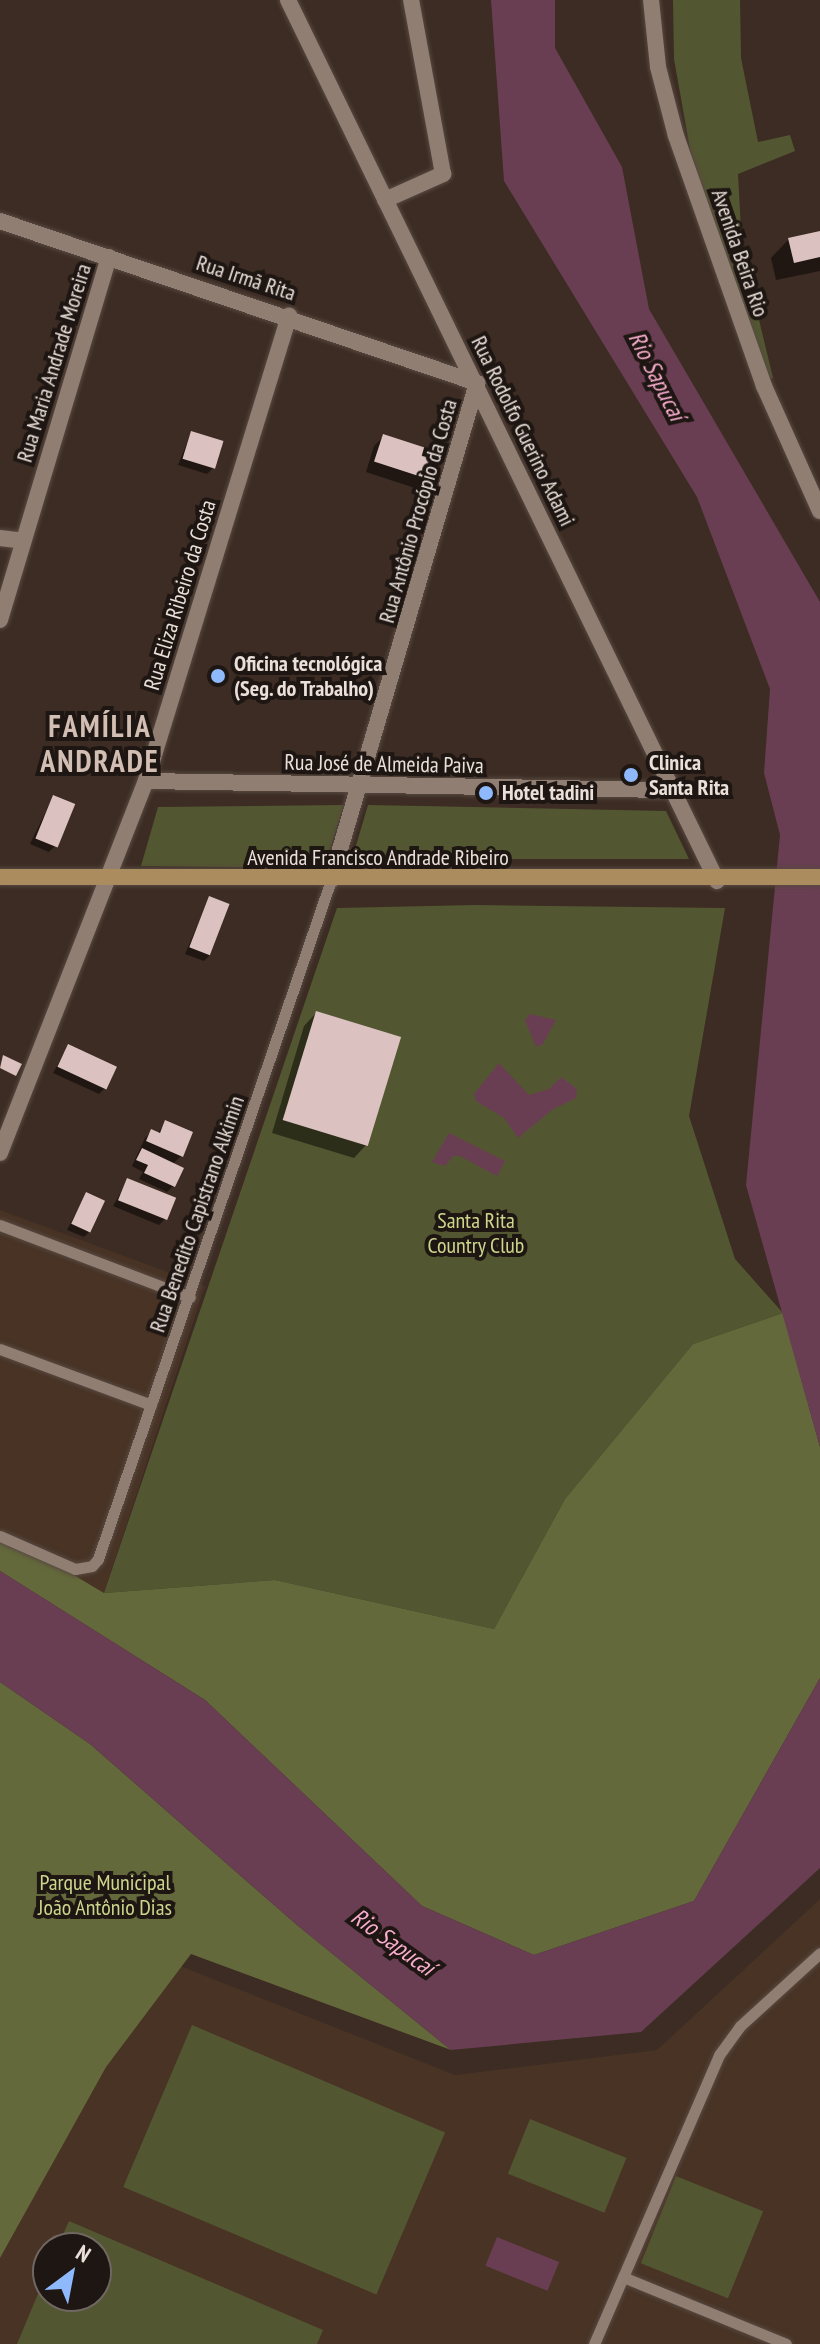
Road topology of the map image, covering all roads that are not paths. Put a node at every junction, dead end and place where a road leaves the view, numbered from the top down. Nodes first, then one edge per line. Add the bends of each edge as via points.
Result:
1 (288, 0) edge
2 (411, 0) edge
3 (651, 0) edge
4 (385, 200) junction
5 (0, 221) edge
6 (109, 257) junction
7 (289, 315) junction
8 (477, 383) junction
9 (820, 511) edge
10 (0, 538) edge
11 (23, 541) junction
12 (0, 620) edge
13 (146, 781) junction
14 (362, 786) junction
15 (669, 790) junction
16 (0, 877) edge
17 (820, 877) edge
18 (111, 878) junction
19 (331, 880) junction
20 (717, 881) junction
21 (0, 1153) edge
22 (0, 1225) edge
23 (190, 1297) junction
24 (0, 1349) edge
25 (151, 1405) junction
26 (0, 1536) edge
27 (820, 1953) edge
28 (623, 2277) junction
29 (594, 2344) edge
30 (786, 2344) edge

1 - 4 street, Rua Rodolfo Guerino Adami
2 - 4 street via 443,174
3 - 9 street, Avenida Beira Rio via 658,67 676,136 764,386
4 - 8 street, Rua Rodolfo Guerino Adami
5 - 6 street, Rua Irmã Rita
6 - 7 street, Rua Irmã Rita
6 - 11 street, Rua Maria Andrade Moreira
7 - 8 street, Rua Irmã Rita
7 - 13 street, Rua Eliza Ribeiro da Costa
8 - 14 street, Rua Antônio Procópio da Costa
8 - 15 street, Rua Rodolfo Guerino Adami
10 - 11 street
11 - 12 street, Rua Maria Andrade Moreira
13 - 14 street, Rua José de Almeida Paiva
13 - 18 street, Rua Eliza Ribeiro da Costa
14 - 15 street, Rua José de Almeida Paiva
14 - 19 street, Rua Antônio Procópio da Costa
15 - 20 street, Rua Rodolfo Guerino Adami
16 - 18 main road, Avenida Francisco Andrade Ribeiro
17 - 20 main road, Avenida Francisco Andrade Ribeiro
18 - 19 main road, Avenida Francisco Andrade Ribeiro
18 - 21 street, Rua Eliza Ribeiro da Costa
19 - 20 main road, Avenida Francisco Andrade Ribeiro
19 - 23 lane, Rua Benedito Capistrano Alkimin
22 - 23 lane
23 - 25 lane, Rua Benedito Capistrano Alkimin
24 - 25 lane
25 - 26 lane, Rua Benedito Capistrano Alkimin via 98,1559 86,1569 75,1569
27 - 28 lane via 740,2026 719,2055
28 - 29 lane
28 - 30 lane

